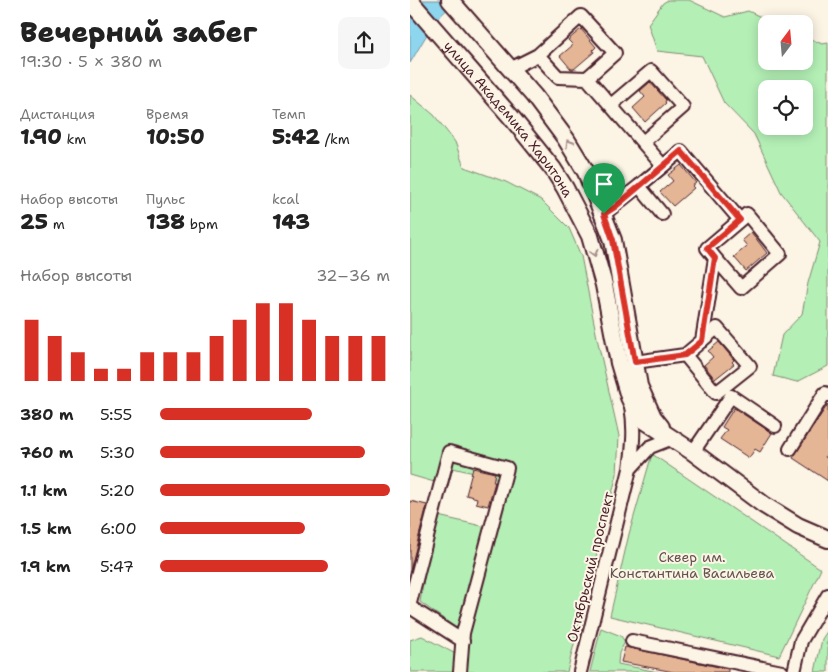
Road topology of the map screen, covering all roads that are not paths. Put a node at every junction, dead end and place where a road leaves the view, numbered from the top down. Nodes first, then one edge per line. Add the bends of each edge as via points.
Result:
1 (410, 1) edge
2 (454, 4) edge
3 (538, 55) junction
4 (510, 69) junction
5 (588, 78) junction
6 (611, 105) junction
7 (644, 142) junction
8 (663, 166) junction
9 (639, 186) junction
10 (604, 214) junction
11 (662, 214) dead end
12 (740, 220) junction
13 (715, 258) junction
14 (702, 341) junction
15 (685, 355) junction
16 (635, 362) junction
17 (828, 395) edge
18 (637, 399) junction
19 (644, 420) junction
20 (775, 426) dead end
21 (670, 436) junction
22 (790, 449) dead end
23 (693, 452) junction
24 (630, 469) junction
25 (828, 540) edge
26 (828, 595) edge
27 (410, 603) edge
28 (410, 607) edge
29 (463, 641) junction
30 (632, 641) dead end
31 (460, 672) edge
32 (580, 672) edge
33 (782, 672) edge
34 (794, 672) edge

1 -> 18 main road, улица Академика Харитона via 518,126 565,188 590,236 604,285 619,363
2 - 4 main road, улица Академика Харитона
3 - 4 street
3 - 5 street via 558,77
3 - 5 street via 581,16 615,53
10 -> 4 main road, улица Академика Харитона via 586,172 566,139
5 - 6 street
6 - 7 street
6 - 7 street via 651,71 683,108
7 - 8 street
8 - 9 street
8 - 12 street via 681,151
9 - 10 street
9 - 11 street
10 - 16 main road, улица Академика Харитона via 613,240
12 - 13 street via 707,248
12 - 13 street via 747,214 780,254 741,288
13 - 14 street
14 - 15 street
14 - 15 street via 717,328 750,366 716,394
15 - 16 street
16 - 18 main road, улица Академика Харитона via 639,386
17 - 22 street via 825,393
18 - 19 main road, улица Академика Харитона via 636,412
18 - 21 main road, улица Академика Харитона
18 - 24 street, Октябрьский проспект
19 - 21 main road, улица Академика Харитона
19 - 24 street, Октябрьский проспект
20 - 23 street via 731,396
21 - 23 main road, улица Академика Харитона
21 - 24 street, Октябрьский проспект via 650,446
23 - 25 main road, улица Академика Харитона via 764,505
24 - 32 street, Октябрьский проспект
26 - 34 street via 801,642
27 - 29 street via 449,452 507,468
28 - 29 street
29 - 31 street
30 - 33 street

